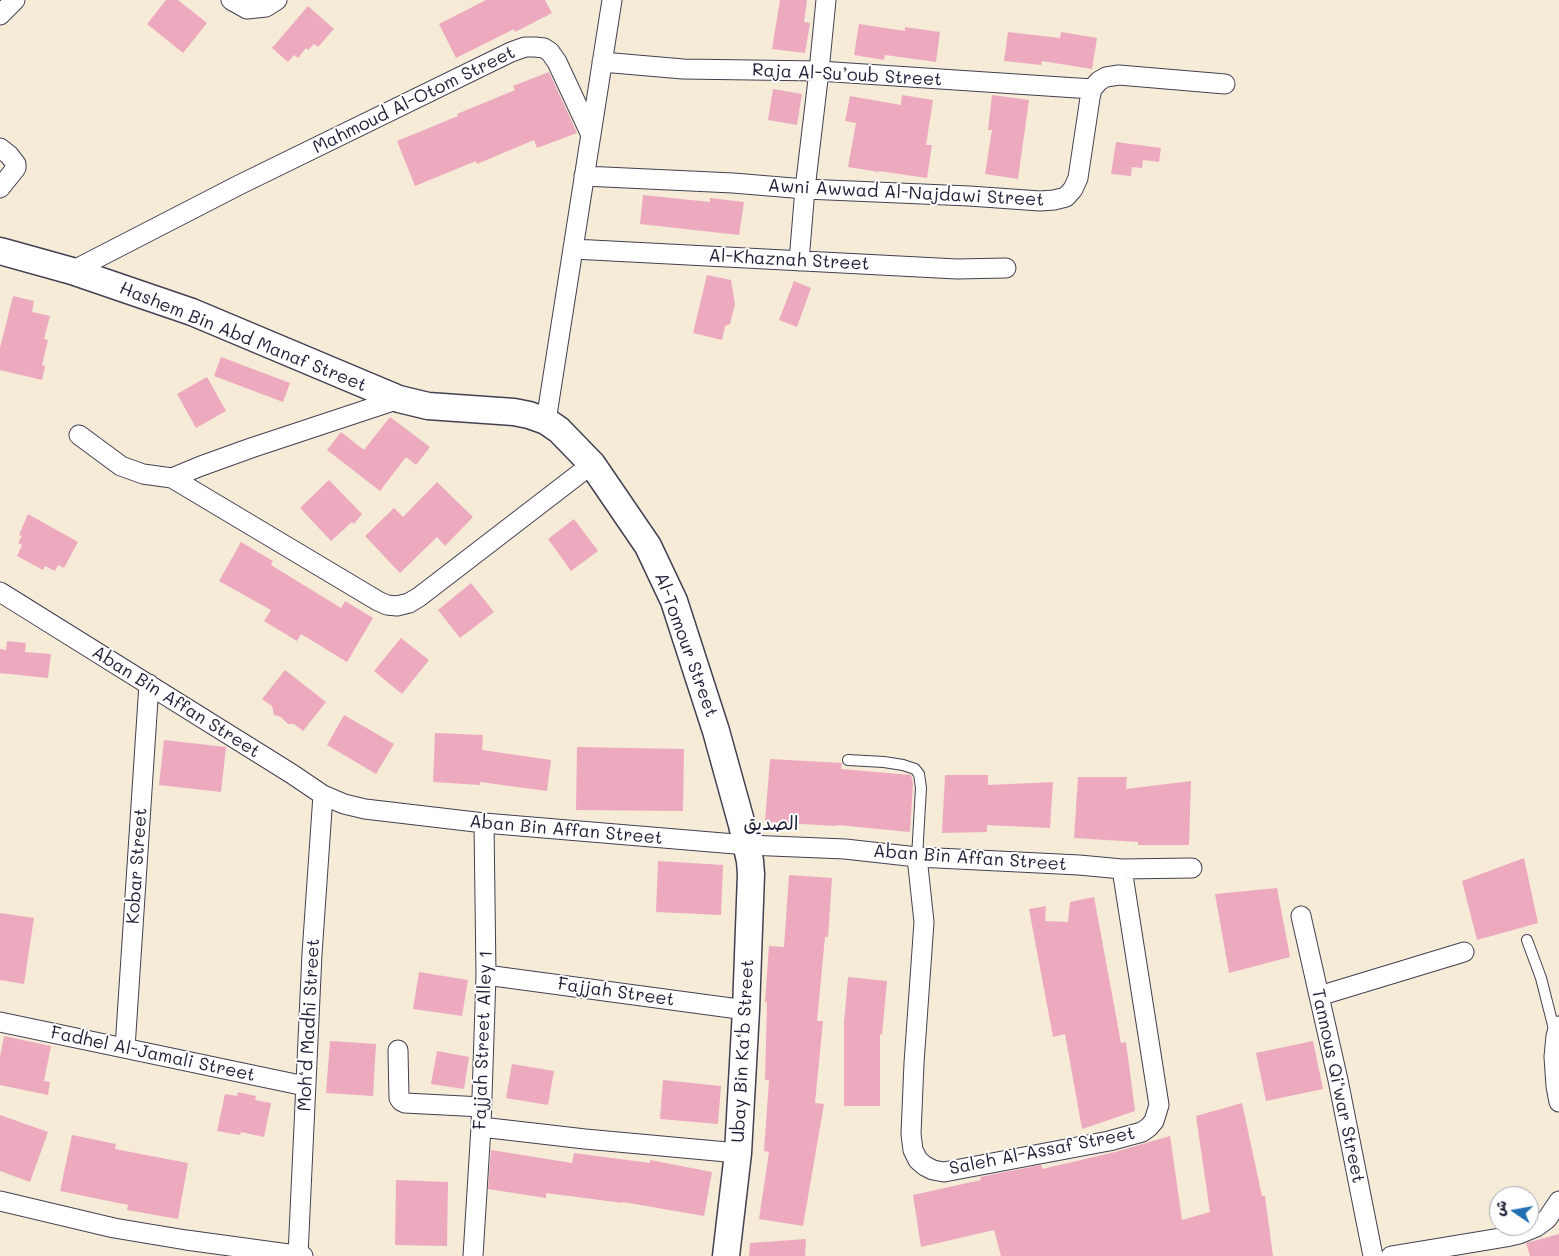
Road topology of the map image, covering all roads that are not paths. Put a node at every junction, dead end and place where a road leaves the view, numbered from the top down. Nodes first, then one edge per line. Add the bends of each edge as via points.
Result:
1 (15, 0) edge
2 (231, 0) edge
3 (277, 0) edge
4 (612, 0) edge
5 (826, 0) edge
6 (0, 15) edge
7 (602, 62) junction
8 (819, 71) junction
9 (1226, 84) dead end
10 (1092, 89) junction
11 (591, 135) junction
12 (0, 148) edge
13 (584, 176) junction
14 (0, 188) edge
15 (805, 189) junction
16 (573, 249) junction
17 (0, 251) edge
18 (799, 261) junction
19 (1006, 268) dead end
20 (72, 271) junction
21 (399, 399) junction
22 (546, 421) junction
23 (79, 435) dead end
24 (592, 464) junction
25 (172, 478) junction
26 (0, 592) edge
27 (149, 684) junction
28 (848, 760) dead end
29 (323, 795) junction
30 (484, 823) junction
31 (747, 845) junction
32 (917, 857) junction
33 (1192, 868) dead end
34 (1122, 869) junction
35 (1301, 916) dead end
36 (1527, 940) dead end
37 (1464, 952) dead end
38 (486, 975) junction
39 (1319, 996) junction
40 (746, 1010) junction
41 (0, 1022) edge
42 (1558, 1031) edge
43 (125, 1048) junction
44 (398, 1050) dead end
45 (305, 1086) junction
46 (1559, 1102) edge
47 (482, 1106) junction
48 (481, 1127) junction
49 (738, 1153) junction
50 (0, 1201) edge
51 (1559, 1201) edge
52 (300, 1256) edge
53 (473, 1256) edge
54 (726, 1256) edge
55 (1373, 1256) edge
56 (1391, 1256) edge

1 - 6 street
2 - 3 street via 247,9 266,7
4 - 7 street
5 - 8 street
7 - 8 street, Raja Al-Su’oub Street via 683,69
7 - 11 street
8 - 10 street, Raja Al-Su’oub Street
8 - 15 street
9 - 10 street via 1120,75 1106,77
10 - 15 street, Awni Awwad Al-Najdawi Street via 1078,178 1066,197 1040,201
11 - 13 street
11 - 20 street, Mahmoud Al-Otom Street via 550,52 544,48 525,47 238,185
12 - 14 street via 13,159 16,168
13 - 15 street, Awni Awwad Al-Najdawi Street
13 - 16 street
15 - 18 street
16 - 18 street, Al-Khaznah Street
16 - 22 street
17 - 20 street, Hashem Bin Abd Manaf Street
18 - 19 street, Al-Khaznah Street via 957,269
20 - 21 street, Hashem Bin Abd Manaf Street via 192,312
21 - 22 street, Hashem Bin Abd Manaf Street via 428,406 514,412
21 - 25 street
22 - 24 street, Al-Tomour Street via 560,430
23 - 25 street via 121,466 143,474
24 - 25 street via 418,597 397,606 378,601
24 - 31 street, Al-Tomour Street via 648,546 674,601 716,731
26 - 27 street, Aban Bin Affan Street
27 - 29 street, Aban Bin Affan Street
27 - 43 street, Kobar Street
28 - 32 lane via 903,765 920,774
29 - 30 street, Aban Bin Affan Street via 365,809
29 - 45 street, Moh‘d Madhi Street
30 - 31 street, Aban Bin Affan Street
30 - 38 street, Fajjah Street Alley 1
31 - 32 street, Aban Bin Affan Street via 845,849
31 - 40 street, Ubay Bin Ka‘b Street via 751,874
32 - 34 street, Aban Bin Affan Street
32 - 34 street, Saleh Al-Assaf Street via 924,922 911,1134 918,1160 933,1170 944,1172 1109,1141 1142,1132 1154,1121 1159,1105
33 - 34 street, Aban Bin Affan Street
35 - 39 street, Tannous Qi‘war Street
36 - 42 lane
37 - 39 street
38 - 40 street, Fajjah Street
38 - 47 street, Fajjah Street Alley 1
39 - 55 street, Tannous Qi‘war Street
40 - 49 street, Ubay Bin Ka‘b Street
41 - 43 street, Fadhel Al-Jamali Street
42 - 46 street via 1554,1057
43 - 45 street, Fadhel Al-Jamali Street
44 - 47 street via 400,1101
45 - 52 street, Moh‘d Madhi Street
47 - 48 street, Fajjah Street Alley 1
48 - 49 street
48 - 53 street, Fajjah Street Alley 1
49 - 54 street, Ubay Bin Ka‘b Street
50 - 52 street via 114,1228
51 - 56 street via 1547,1219 1519,1234

